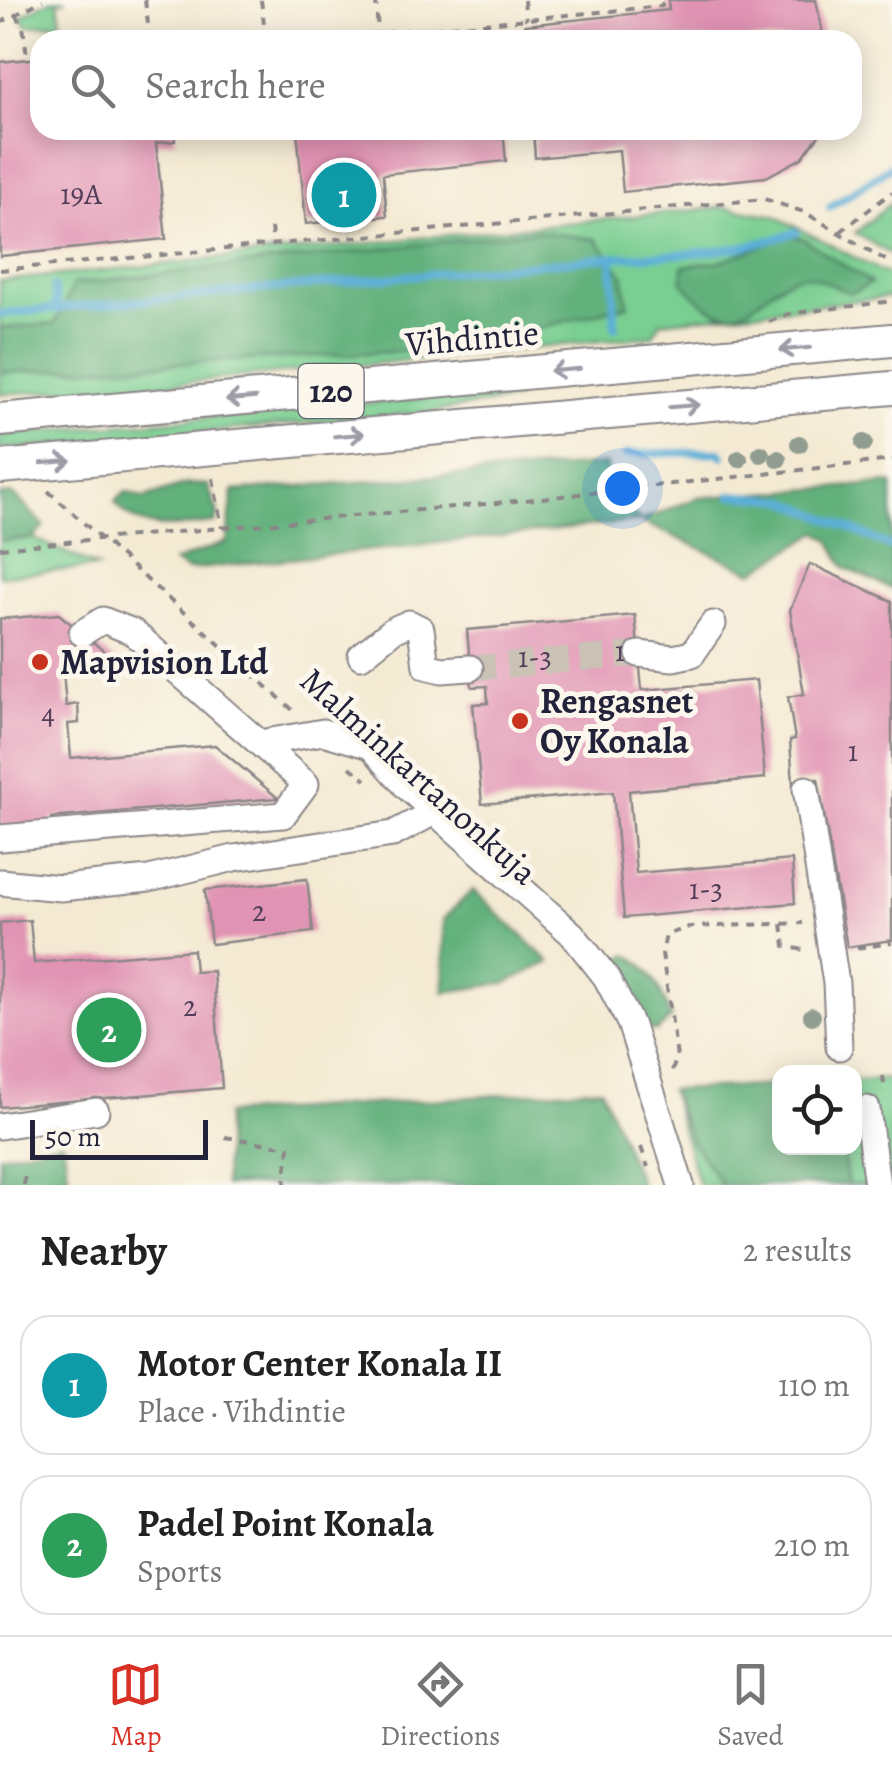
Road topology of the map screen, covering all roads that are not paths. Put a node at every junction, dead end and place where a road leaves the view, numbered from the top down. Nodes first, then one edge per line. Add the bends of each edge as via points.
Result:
1 (892, 340) edge
2 (892, 388) edge
3 (0, 420) edge
4 (0, 467) edge
5 (713, 624) dead end
6 (82, 633) dead end
7 (639, 654) tunnel mouth
8 (360, 656) dead end
9 (470, 668) tunnel mouth
10 (260, 744) junction
11 (806, 789) dead end
12 (434, 812) junction
13 (0, 838) edge
14 (0, 882) edge
15 (839, 1047) dead end
16 (867, 1109) dead end
17 (96, 1111) dead end
18 (0, 1126) edge
19 (892, 1178) edge
20 (681, 1185) edge
21 (879, 1185) edge

1 -> 3 main road, Vihdintie / 120
4 -> 2 main road, 120
5 - 7 street via 692,654
6 - 10 street via 103,620 134,632
8 - 9 street via 409,623 424,636 426,666
10 - 12 street, Malminkartanonkuja via 323,732 372,746
10 - 13 street via 306,784 282,814
11 - 15 street
12 - 14 street via 392,834 234,858 149,879 61,888
12 - 20 street, Malminkartanonkuja via 588,954 624,1011
16 - 21 street
17 - 18 street
19 - 21 street

